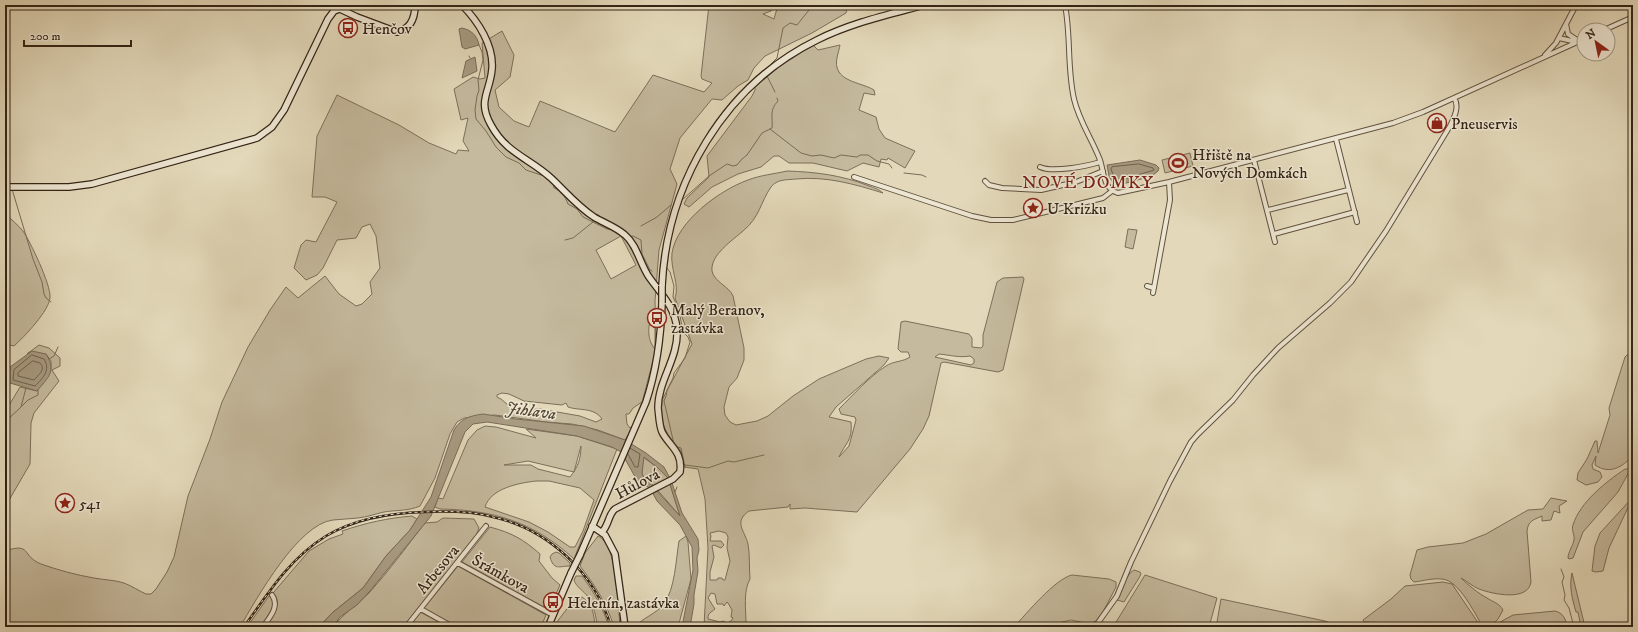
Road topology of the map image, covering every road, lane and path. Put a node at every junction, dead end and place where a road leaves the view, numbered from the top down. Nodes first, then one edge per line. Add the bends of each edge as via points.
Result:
1 (415, 5) edge
2 (462, 5) edge
3 (924, 5) edge
4 (1066, 5) edge
5 (1576, 5) edge
6 (1633, 17) edge
7 (1566, 24) junction
8 (1616, 25) edge
9 (1559, 38) junction
10 (1576, 39) edge
11 (1576, 40) edge
12 (1556, 43) junction
13 (1576, 43) edge
14 (1565, 48) junction
15 (1538, 60) junction
16 (1454, 98) junction
17 (1336, 139) junction
18 (1254, 160) junction
19 (1100, 162) junction
20 (1040, 166) dead end
21 (1103, 171) junction
22 (854, 177) dead end
23 (985, 181) dead end
24 (1169, 182) junction
25 (6, 187) edge
26 (1348, 190) junction
27 (1112, 191) junction
28 (1268, 210) junction
29 (1355, 212) junction
30 (1357, 222) dead end
31 (1274, 234) junction
32 (1276, 242) dead end
33 (1147, 286) dead end
34 (486, 526) dead end
35 (592, 526) junction
36 (602, 532) junction
37 (458, 563) junction
38 (272, 595) dead end
39 (420, 609) junction
40 (553, 615) junction
41 (263, 627) edge
42 (406, 627) edge
43 (453, 627) edge
44 (548, 627) edge
45 (625, 627) edge
46 (1095, 627) edge

1 - 25 street via 412,23 397,32 340,9 334,11 284,110 274,125 257,138 92,184 69,187
2 - 36 street, Hůlová via 475,21 490,51 492,70 484,99 484,109 500,139 512,151 550,177 593,217 627,237 648,275 670,305 676,324 675,350 660,389 658,408 662,431 680,459 680,472 615,509
3 - 35 street, bridge via 853,25 816,40 780,62 748,89 711,134 685,182 670,229 662,286 656,370 632,437
4 - 19 street via 1074,100 1082,125
5 - 7 street
6 - 8 street
7 - 9 street
7 - 10 street via 1568,34
9 - 11 street
9 - 12 street
12 - 14 street
12 - 15 street
13 - 14 street
14 - 15 street
15 - 16 street
16 - 17 street via 1393,124
16 - 46 street via 1457,101 1456,110 1450,126 1386,232 1351,282 1278,348 1192,442 1131,562 1118,596
17 - 18 street
17 - 26 street
18 - 24 street
18 - 28 street
19 - 20 street via 1061,168 1044,169
19 - 21 street
21 - 23 street via 1076,182 1041,190 1002,188 989,185
21 - 27 street via 1106,183
22 - 27 street via 991,220 1021,218 1103,198
24 - 27 street via 1121,193
24 - 33 street via 1170,200 1154,291
26 - 28 street
26 - 29 street
28 - 31 street
29 - 30 street
29 - 31 street
31 - 32 street
34 - 37 street, Arbesova
35 - 36 street
35 - 40 street, bridge
36 - 45 street via 614,554
37 - 39 street, Arbesova
37 - 40 street, Šrámkova
38 - 41 street via 275,601 274,609
39 - 42 street, Arbesova
39 - 43 street
40 - 44 street

